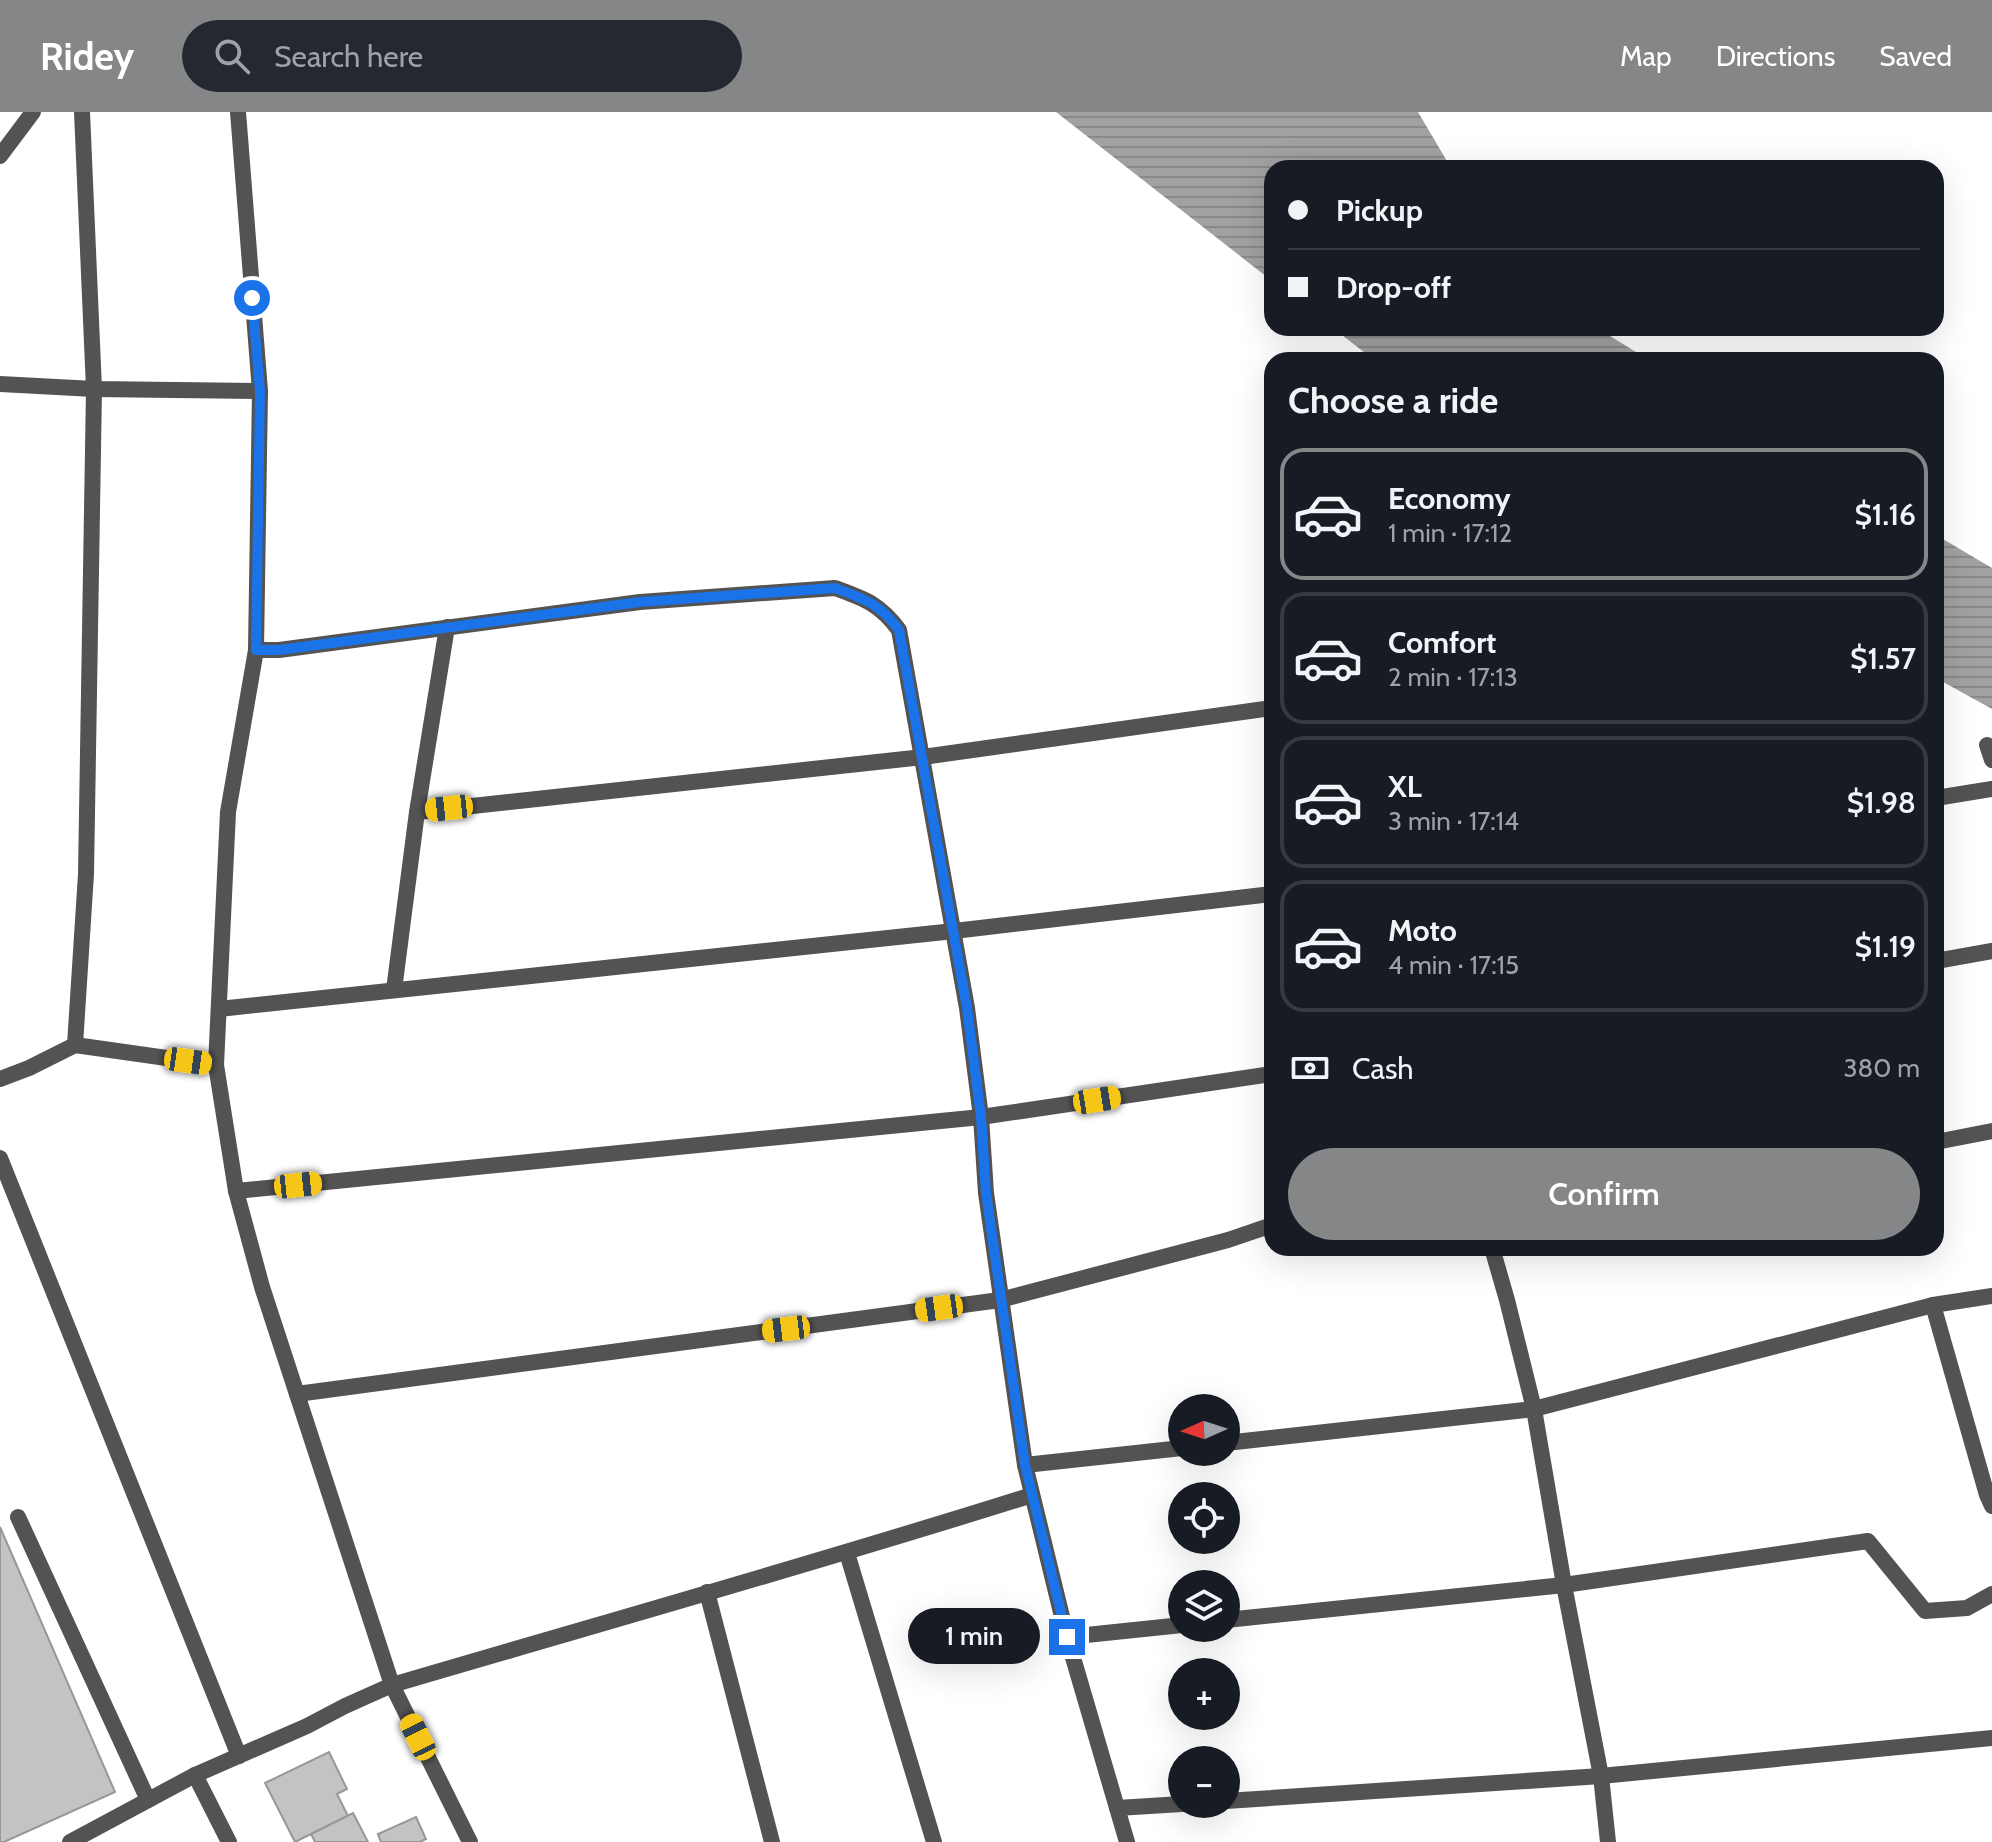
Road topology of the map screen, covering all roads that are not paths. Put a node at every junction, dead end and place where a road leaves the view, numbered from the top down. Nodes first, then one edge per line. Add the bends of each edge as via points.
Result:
1 (33, 112) edge
2 (82, 112) edge
3 (238, 112) edge
4 (0, 156) edge
5 (0, 384) edge
6 (94, 389) junction
7 (260, 391) junction
8 (447, 627) junction
9 (256, 650) junction
10 (1264, 709) edge
11 (923, 757) junction
12 (1992, 789) edge
13 (1944, 797) edge
14 (417, 812) junction
15 (1264, 895) edge
16 (954, 931) junction
17 (1992, 951) edge
18 (1944, 960) edge
19 (394, 990) junction
20 (219, 1009) junction
21 (75, 1045) junction
22 (216, 1065) junction
23 (1264, 1075) edge
24 (0, 1079) edge
25 (981, 1117) junction
26 (1992, 1131) edge
27 (1944, 1140) edge
28 (0, 1158) edge
29 (236, 1191) junction
30 (1264, 1228) edge
31 (1494, 1256) edge
32 (1992, 1296) edge
33 (1000, 1300) junction
34 (1933, 1305) junction
35 (297, 1394) junction
36 (1534, 1409) junction
37 (1240, 1441) edge
38 (1168, 1450) edge
39 (1025, 1465) junction
40 (1032, 1495) junction
41 (1992, 1506) edge
42 (18, 1517) dead end
43 (847, 1553) junction
44 (1564, 1585) junction
45 (707, 1592) junction
46 (1992, 1594) edge
47 (1240, 1619) edge
48 (1168, 1626) edge
49 (1067, 1637) junction
50 (392, 1685) junction
51 (1992, 1738) edge
52 (239, 1756) junction
53 (195, 1775) junction
54 (1601, 1776) junction
55 (148, 1800) junction
56 (1240, 1800) edge
57 (1168, 1805) edge
58 (1117, 1808) junction
59 (70, 1842) edge
60 (229, 1842) edge
61 (470, 1842) edge
62 (772, 1842) edge
63 (934, 1842) edge
64 (1127, 1842) edge
65 (1608, 1842) edge

1 - 4 street
2 - 6 street
3 - 7 street
5 - 6 street
6 - 7 street
6 - 21 street via 86,874
7 - 9 street
8 - 9 street
8 - 11 street via 640,602 835,588 887,614 899,630
8 - 14 street
9 - 20 street via 228,812
10 - 11 street
11 - 14 street
11 - 16 street
12 - 13 street
14 - 19 street
15 - 16 street
16 - 19 street
16 - 25 street
17 - 18 street
19 - 20 street
20 - 22 street
21 - 22 street
21 - 24 street
22 - 29 street
23 - 25 street
25 - 29 street
25 - 33 street
26 - 27 street
28 - 52 street
29 - 35 street
30 - 33 street
31 - 36 street
32 - 34 street
33 - 35 street
33 - 39 street
34 - 36 street
34 - 41 street
35 - 50 street
36 - 37 street
36 - 44 street
38 - 39 street
39 - 40 street
40 - 43 street
40 - 49 street
42 - 55 street
43 - 45 street
43 - 63 street
44 - 46 street via 1868,1541 1925,1611 1967,1608
44 - 47 street
44 - 54 street
45 - 50 street
45 - 62 street
48 - 49 street
49 - 58 street
50 - 52 street
50 - 61 street
51 - 54 street
52 - 53 street
53 - 55 street
53 - 60 street
54 - 56 street
54 - 65 street
55 - 59 street
57 - 58 street
58 - 64 street

